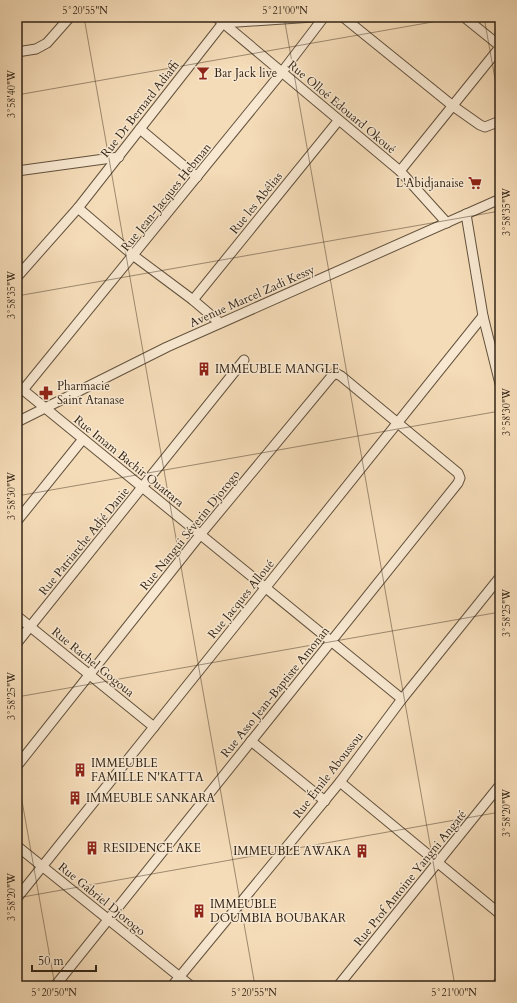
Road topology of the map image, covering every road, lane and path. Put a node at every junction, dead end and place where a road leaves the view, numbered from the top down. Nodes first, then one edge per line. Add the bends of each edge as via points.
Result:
1 (70, 17) edge
2 (313, 17) edge
3 (324, 17) edge
4 (343, 17) edge
5 (464, 17) edge
6 (220, 20) edge
7 (500, 46) edge
8 (17, 52) edge
9 (282, 72) junction
10 (452, 106) junction
11 (338, 121) junction
12 (500, 121) edge
13 (140, 129) junction
14 (119, 157) junction
15 (17, 171) edge
16 (400, 171) junction
17 (197, 177) junction
18 (500, 199) edge
19 (78, 208) junction
20 (466, 214) junction
21 (447, 222) junction
22 (134, 256) junction
23 (17, 276) edge
24 (193, 300) junction
25 (483, 316) junction
26 (220, 323) junction
27 (244, 360) dead end
28 (500, 384) edge
29 (20, 387) edge
30 (45, 408) junction
31 (17, 422) edge
32 (397, 424) junction
33 (83, 439) junction
34 (142, 488) junction
35 (17, 521) edge
36 (200, 535) junction
37 (500, 577) edge
38 (265, 588) junction
39 (17, 616) edge
40 (30, 627) junction
41 (330, 642) junction
42 (17, 644) edge
43 (90, 675) junction
44 (402, 700) junction
45 (154, 727) junction
46 (251, 741) junction
47 (17, 766) edge
48 (340, 782) junction
49 (500, 785) edge
50 (325, 801) junction
51 (17, 846) edge
52 (438, 862) junction
53 (42, 866) junction
54 (17, 898) edge
55 (500, 914) edge
56 (108, 919) junction
57 (180, 977) junction
58 (500, 981) edge
59 (55, 986) edge
60 (172, 986) edge
61 (191, 986) edge
62 (338, 986) edge
63 (496, 986) edge

1 - 8 street via 48,43 36,50
2 - 6 street
3 - 9 street, Rue Jean-Jacques Hebman
4 - 10 street
5 - 7 street
6 - 9 street, Rue Olloé Edouard Okoué
6 - 13 street, Rue Dr Bernard Adiaffi
7 - 10 street
9 - 11 street, Rue Olloé Edouard Okoué
9 - 17 street, Rue Jean-Jacques Hebman
10 - 12 street via 485,127
10 - 16 street
11 - 16 street, Rue Olloé Edouard Okoué
11 - 24 street, Rue les Abélias
13 - 14 street, Rue Dr Bernard Adiaffi
13 - 17 street
14 - 15 street
14 - 19 street, Rue Dr Bernard Adiaffi
16 - 21 street, Rue Olloé Edouard Okoué
17 - 22 street, Rue Jean-Jacques Hebman
18 - 20 street, Avenue Marcel Zadi Kessy
19 - 22 street
19 - 23 street, Rue Dr Bernard Adiaffi
20 - 21 street, Avenue Marcel Zadi Kessy
20 - 25 street
21 - 26 street, Avenue Marcel Zadi Kessy
22 - 24 street
22 - 29 street, Rue Jean-Jacques Hebman
24 - 26 street
25 - 28 street
25 - 32 street, Rue Jacques Alloué
26 - 30 street, Avenue Marcel Zadi Kessy
27 - 34 street, Rue Patriarche Adjé Danie
29 - 30 street, Rue Imam Bachir Ouattara
30 - 31 street, Avenue Marcel Zadi Kessy
30 - 33 street, Rue Imam Bachir Ouattara
32 - 36 street, Rue Nangui Séverin Djorogo via 335,373
32 - 38 street, Rue Jacques Alloué
32 - 41 street, Rue Asso Jean-Baptiste Amonan via 458,473 460,478
33 - 34 street, Rue Imam Bachir Ouattara
33 - 35 street
34 - 36 street, Rue Imam Bachir Ouattara
34 - 40 street, Rue Patriarche Adjé Danie
36 - 38 street, Rue Imam Bachir Ouattara
36 - 43 street, Rue Nangui Séverin Djorogo
37 - 44 street, Rue Émile Aboussou
38 - 41 street, Rue Imam Bachir Ouattara
38 - 45 street, Rue Jacques Alloué
39 - 40 street, Rue Rachel Gogoua
40 - 42 street, Rue Patriarche Adjé Danie
40 - 43 street, Rue Rachel Gogoua
41 - 44 street, Rue Imam Bachir Ouattara
41 - 46 street, Rue Asso Jean-Baptiste Amonan
43 - 45 street, Rue Rachel Gogoua
43 - 47 street, Rue Nangui Séverin Djorogo
44 - 48 street, Rue Émile Aboussou
45 - 53 street, Rue Jacques Alloué
46 - 50 street
46 - 56 street, Rue Asso Jean-Baptiste Amonan
48 - 50 street, Rue Émile Aboussou
48 - 52 street
49 - 52 street, Rue Prof Antoine Yangni Angaté
50 - 57 street, Rue Émile Aboussou
51 - 53 street, Rue Gabriel Djorogo
52 - 55 street
52 - 62 street, Rue Prof Antoine Yangni Angaté
53 - 54 street, Rue Jacques Alloué
53 - 56 street, Rue Gabriel Djorogo
56 - 57 street, Rue Gabriel Djorogo
56 - 59 street, Rue Asso Jean-Baptiste Amonan
57 - 60 street, Rue Émile Aboussou
57 - 61 street, Rue Gabriel Djorogo
58 - 63 street

